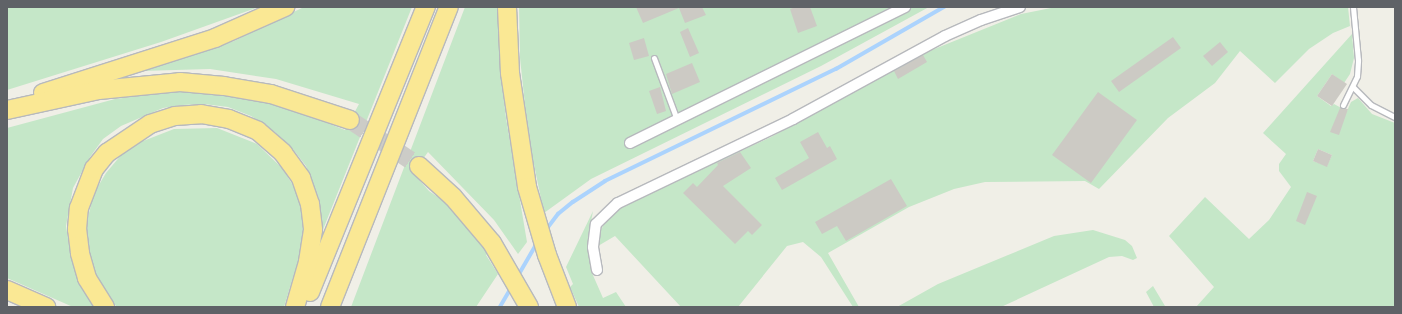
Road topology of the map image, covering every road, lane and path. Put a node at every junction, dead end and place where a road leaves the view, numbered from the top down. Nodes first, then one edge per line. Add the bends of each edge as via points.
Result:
1 (285, 7) edge
2 (426, 7) edge
3 (449, 7) edge
4 (507, 7) edge
5 (905, 7) edge
6 (1020, 7) edge
7 (1353, 7) edge
8 (654, 58) dead end
9 (1353, 87) junction
10 (1343, 105) dead end
11 (7, 109) edge
12 (1395, 117) edge
13 (350, 120) tunnel mouth
14 (678, 121) junction
15 (630, 143) dead end
16 (418, 166) tunnel mouth
17 (597, 270) dead end
18 (7, 290) edge
19 (565, 302) edge
20 (46, 307) edge
21 (105, 307) edge
22 (295, 307) edge
23 (304, 307) edge
24 (330, 307) edge
25 (530, 307) edge

1 - 11 highway via 215,38 67,84
2 - 23 highway
3 - 24 highway
4 - 19 highway via 510,73 528,188 547,255
5 - 14 street
6 - 17 street via 945,36 793,119 618,203 596,224 593,247
7 - 9 lane via 1358,60
8 - 14 lane
9 - 10 lane
9 - 12 lane via 1371,105
11 - 13 highway via 99,90 180,82 272,94
14 - 15 street
16 - 25 highway via 452,197 492,243
18 - 20 highway
21 - 22 highway via 87,278 77,229 79,208 94,169 107,153 150,124 175,116 201,114 229,119 258,131 283,153 301,178 310,204 314,230

